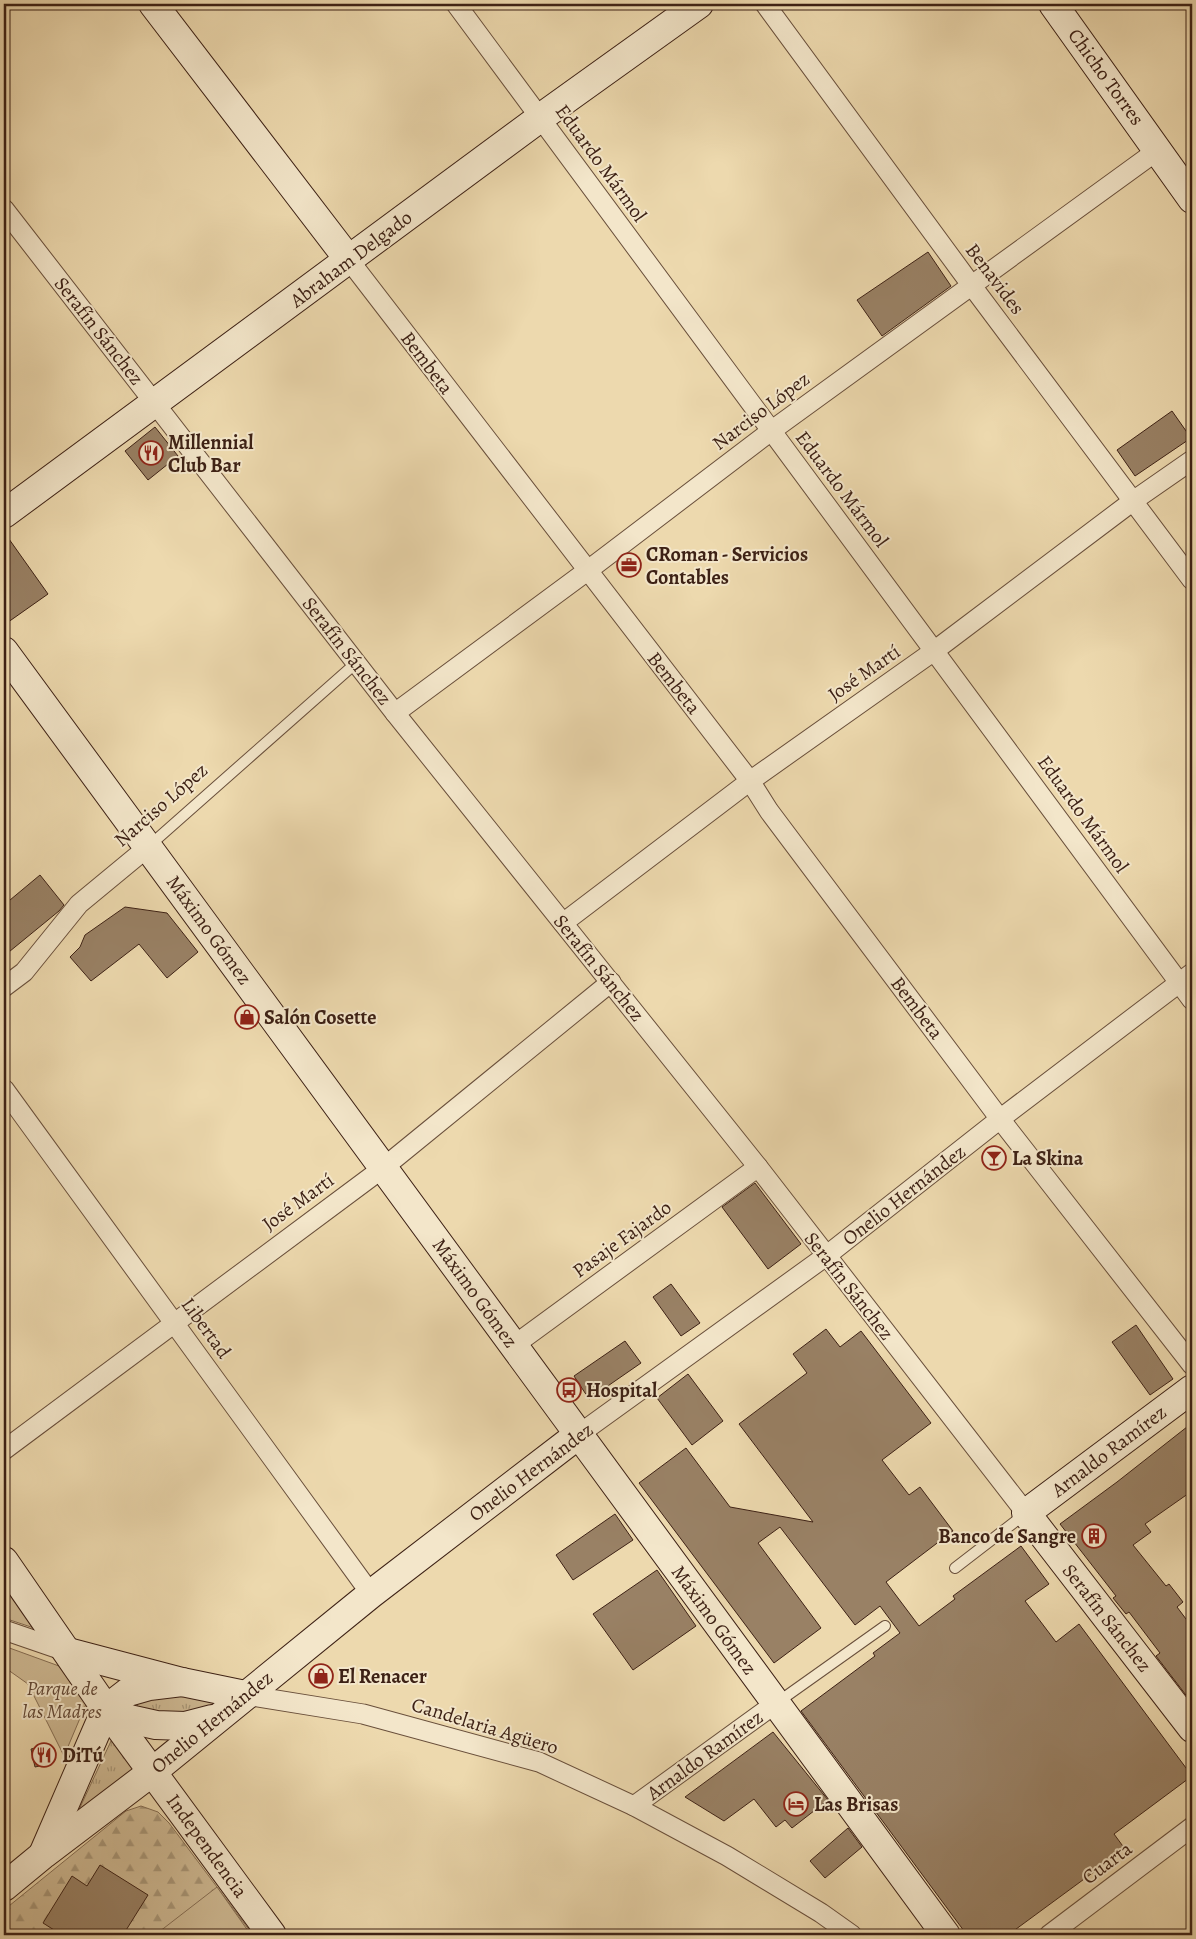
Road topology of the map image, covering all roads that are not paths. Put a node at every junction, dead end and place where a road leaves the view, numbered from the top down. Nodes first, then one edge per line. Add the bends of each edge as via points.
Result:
1 (153, 4) edge
2 (456, 4) edge
3 (699, 4) edge
4 (765, 4) edge
5 (1053, 4) edge
6 (540, 118) junction
7 (1158, 150) junction
8 (1192, 179) edge
9 (1192, 199) edge
10 (4, 210) edge
11 (349, 260) junction
12 (972, 286) junction
13 (155, 404) junction
14 (771, 431) junction
15 (1192, 460) edge
16 (1133, 501) junction
17 (4, 514) edge
18 (587, 571) junction
19 (1192, 580) edge
20 (4, 650) edge
21 (934, 651) junction
22 (356, 663) junction
23 (395, 713) junction
24 (750, 781) junction
25 (148, 847) junction
26 (563, 923) junction
27 (1186, 978) edge
28 (611, 982) junction
29 (4, 988) edge
30 (1192, 1000) edge
31 (4, 1089) edge
32 (1000, 1119) junction
33 (758, 1167) junction
34 (383, 1168) junction
35 (826, 1256) junction
36 (173, 1322) junction
37 (513, 1346) junction
38 (1192, 1365) edge
39 (1192, 1389) edge
40 (578, 1435) junction
41 (4, 1450) edge
42 (1026, 1513) junction
43 (4, 1561) edge
44 (955, 1568) dead end
45 (371, 1594) junction
46 (885, 1626) dead end
47 (4, 1630) edge
48 (68, 1652) junction
49 (182, 1682) junction
50 (245, 1695) junction
51 (776, 1703) junction
52 (109, 1712) junction
53 (217, 1718) junction
54 (1192, 1728) edge
55 (152, 1772) junction
56 (634, 1806) junction
57 (1192, 1827) edge
58 (44, 1854) junction
59 (4, 1887) edge
60 (272, 1935) edge
61 (852, 1935) edge
62 (946, 1935) edge
63 (1049, 1935) edge

1 - 11 street, Bembeta
2 - 6 street, Eduardo Mármol
3 - 6 street, Abraham Delgado
4 - 12 street, Benavides
5 - 7 street, Chicho Torres
6 - 11 street, Abraham Delgado
6 - 14 street, Eduardo Mármol
7 - 8 street, Chicho Torres
7 - 9 street, Chicho Torres
7 - 12 street, Narciso López
10 - 13 street, Serafín Sánchez
11 - 13 street, Abraham Delgado
11 - 18 street, Bembeta
12 - 14 street, Narciso López
12 - 16 street, Benavides
13 - 17 street, Abraham Delgado
13 - 22 street, Serafín Sánchez
14 - 18 street, Narciso López
14 - 21 street, Eduardo Mármol
15 - 16 street, José Martí
16 - 19 street, Benavides
16 - 21 street, José Martí
18 - 23 street, Narciso López
18 - 24 street, Bembeta
20 - 25 street, Máximo Gómez
21 - 24 street, José Martí
21 - 27 street, Eduardo Mármol
22 - 23 street, Serafín Sánchez
22 - 25 lane, Narciso López
23 - 26 street, Serafín Sánchez
24 - 26 street, José Martí
24 - 32 street, Bembeta
25 - 29 street, Narciso López via 79,904 24,972
25 - 34 street, Máximo Gómez
26 - 28 street, Serafín Sánchez
27 - 30 street, Eduardo Mármol
27 - 32 street, Onelio Hernández
28 - 33 street, Serafín Sánchez
28 - 34 street, José Martí
31 - 36 street, Libertad
32 - 35 street, Onelio Hernández
32 - 38 street, Bembeta
33 - 35 street, Serafín Sánchez
33 - 37 street, Pasaje Fajardo
34 - 36 street, José Martí
34 - 37 street, Máximo Gómez
35 - 40 street, Onelio Hernández
35 - 42 street, Serafín Sánchez
36 - 41 street, José Martí
36 - 45 street, Libertad
37 - 40 street, Máximo Gómez
39 - 42 street, Arnaldo Ramírez
40 - 45 street, Onelio Hernández
40 - 51 street, Máximo Gómez
42 - 44 lane
42 - 54 street, Serafín Sánchez
43 - 48 street, Independencia
45 - 50 street, Onelio Hernández
46 - 51 lane
47 - 48 street
48 - 49 street
48 - 52 street, Independencia
49 - 50 street
49 - 52 street via 128,1692
50 - 53 street, Onelio Hernández
50 - 56 street, Candelaria Agüero via 363,1714 539,1762
51 - 56 street, Arnaldo Ramírez
51 - 62 street, Máximo Gómez
52 - 53 street via 156,1725 185,1726
52 - 55 street, Independencia
52 - 58 street, Onelio Hernández
53 - 55 street, Onelio Hernández
55 - 58 street, Onelio Hernández
55 - 60 street, Independencia
56 - 61 street, Candelaria Agüero via 727,1856
57 - 63 street, Cuarta
58 - 59 street, Onelio Hernández

